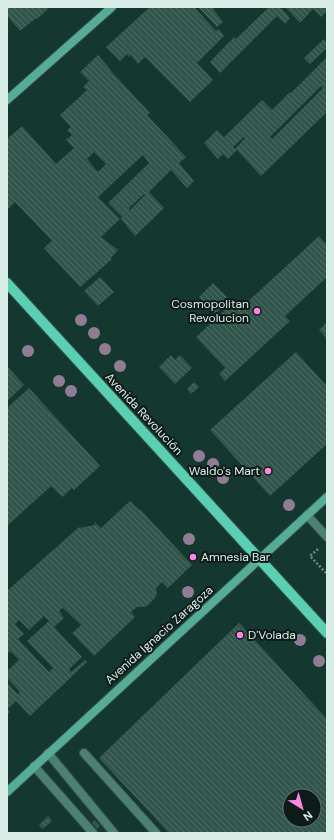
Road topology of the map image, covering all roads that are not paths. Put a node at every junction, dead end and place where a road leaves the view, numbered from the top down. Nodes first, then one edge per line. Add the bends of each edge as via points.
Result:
1 (112, 7) edge
2 (7, 100) edge
3 (7, 283) edge
4 (327, 497) edge
5 (307, 515) junction
6 (327, 537) edge
7 (260, 559) junction
8 (327, 633) edge
9 (48, 753) junction
10 (84, 753) dead end
11 (34, 766) junction
12 (7, 792) edge
13 (93, 833) edge
14 (114, 833) edge
15 (156, 833) edge

1 - 2 main road
3 - 7 main road, Avenida Revolución
4 - 5 main road, Avenida Ignacio Zaragoza
5 - 6 street
5 - 7 main road, Avenida Ignacio Zaragoza
7 - 8 main road, Avenida Revolución
7 - 9 main road, Avenida Ignacio Zaragoza
9 - 11 main road, Avenida Ignacio Zaragoza
9 - 14 street
10 - 15 street
11 - 12 main road, Avenida Ignacio Zaragoza
11 - 13 street

